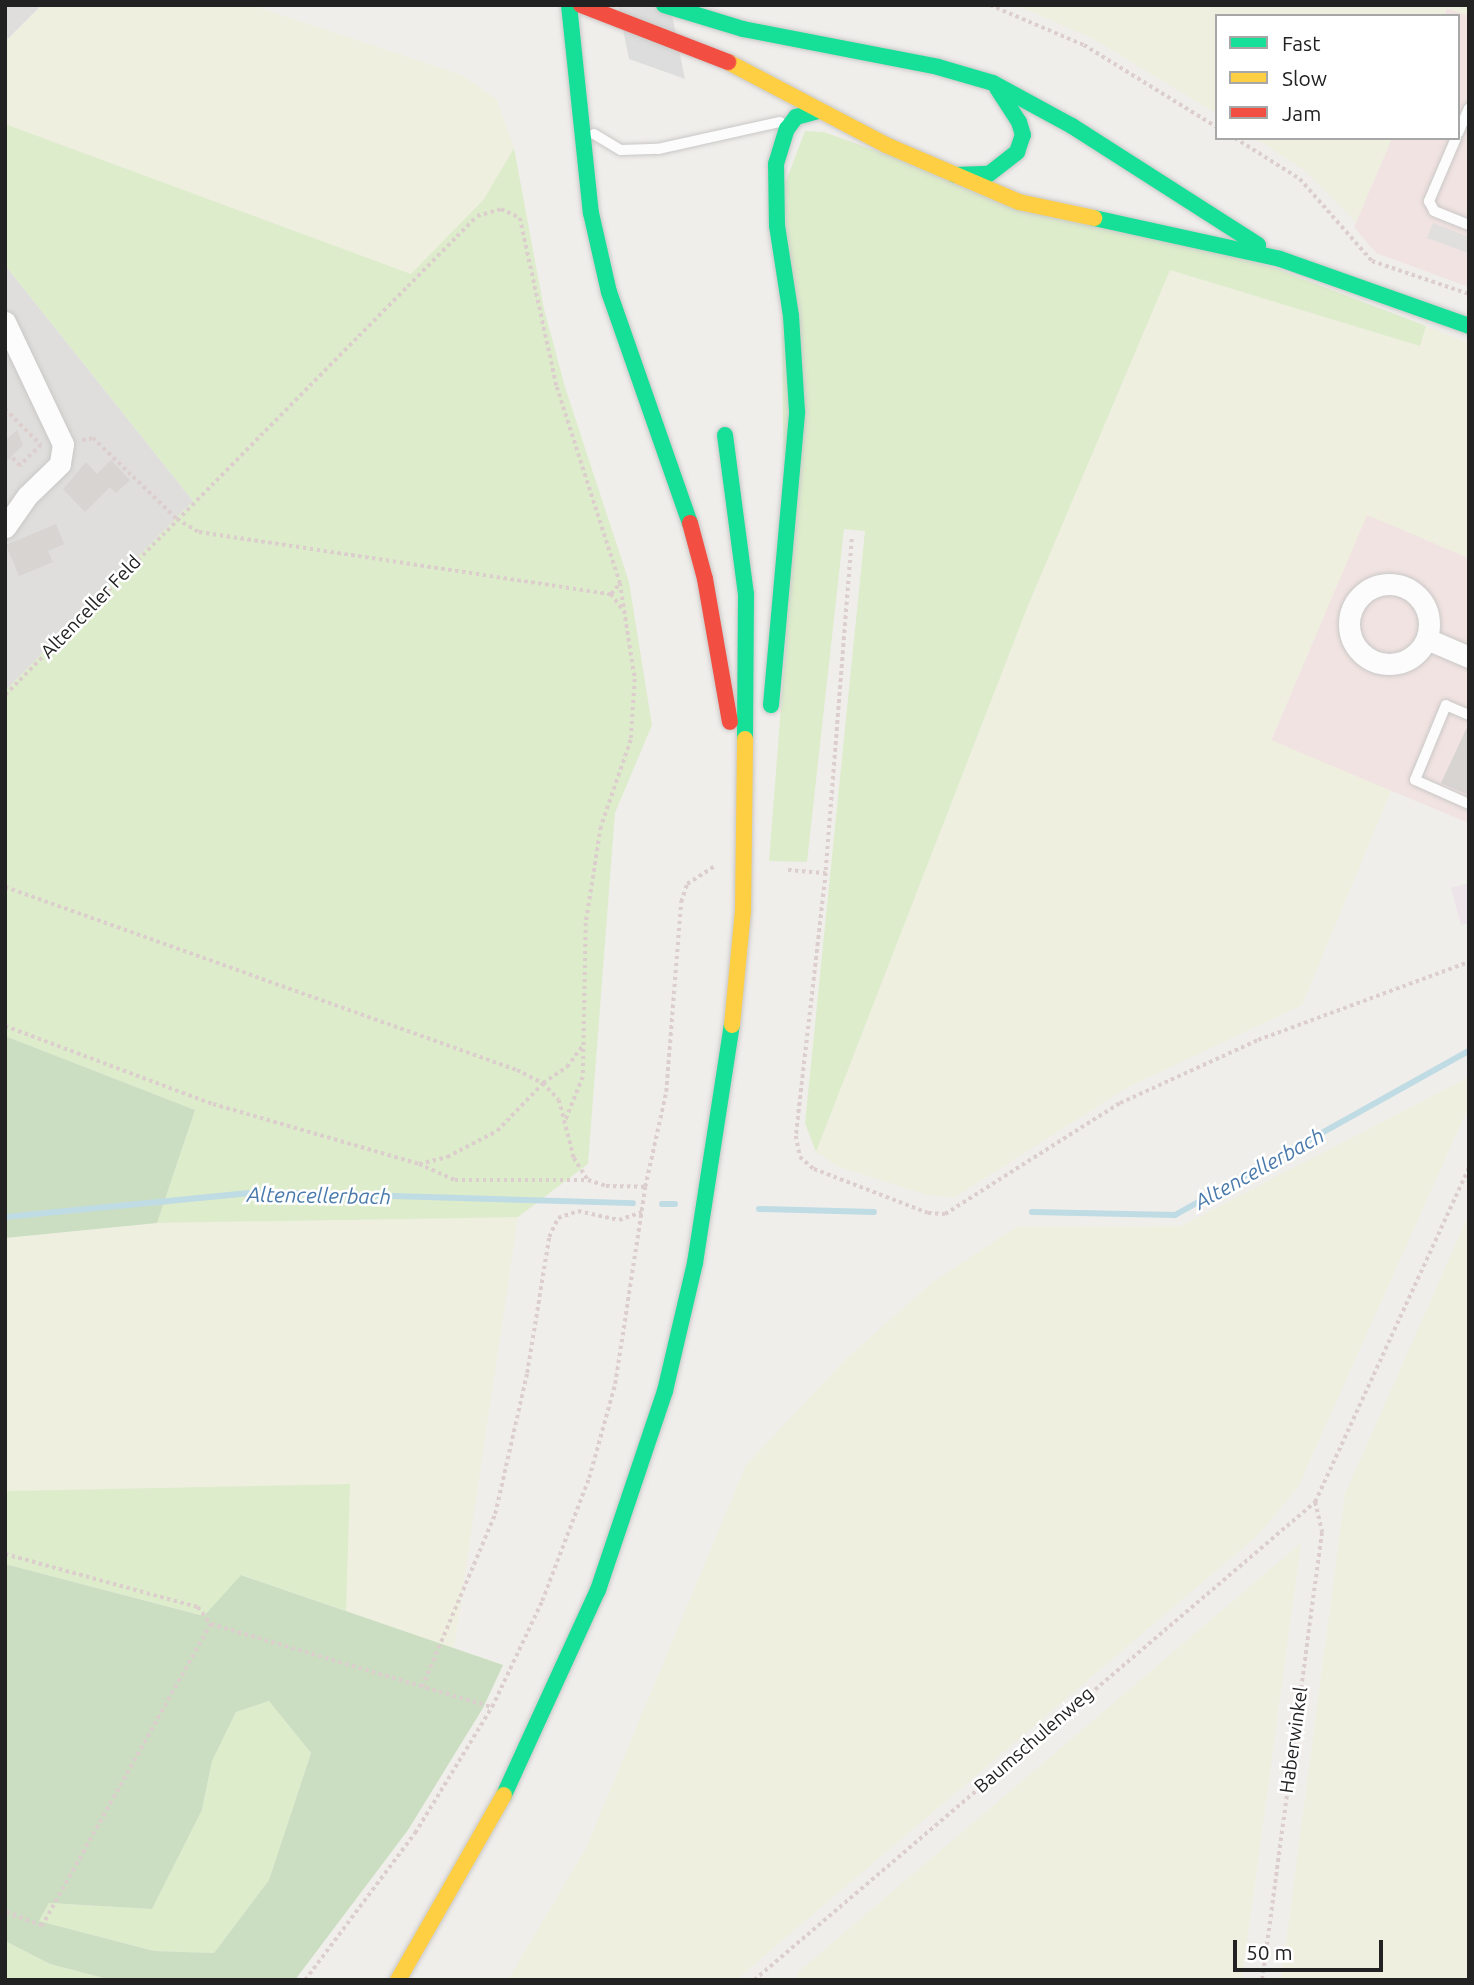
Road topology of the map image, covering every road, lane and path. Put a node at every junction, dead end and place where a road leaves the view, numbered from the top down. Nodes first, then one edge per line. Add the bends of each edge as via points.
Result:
1 (569, 5) edge
2 (581, 5) edge
3 (664, 5) edge
4 (990, 5) edge
5 (993, 83) junction
6 (1469, 108) edge
7 (818, 111) junction
8 (796, 117) junction
9 (580, 119) junction
10 (1215, 126) edge
11 (1460, 128) edge
12 (1238, 140) edge
13 (1455, 140) edge
14 (953, 175) junction
15 (1469, 225) edge
16 (1280, 259) junction
17 (1469, 294) edge
18 (5, 322) edge
19 (1469, 326) edge
20 (5, 409) edge
21 (725, 435) dead end
22 (63, 444) junction
23 (12, 458) dead end
24 (177, 519) junction
25 (5, 527) edge
26 (852, 539) dead end
27 (620, 583) junction
28 (611, 594) junction
29 (624, 611) junction
30 (1427, 639) dead end
31 (1469, 657) edge
32 (5, 695) edge
33 (1469, 715) edge
34 (769, 724) dead end
35 (1469, 804) edge
36 (747, 813) junction
37 (715, 866) dead end
38 (789, 870) dead end
39 (826, 873) junction
40 (759, 884) dead end
41 (5, 887) edge
42 (743, 911) junction
43 (1469, 962) edge
44 (5, 1026) edge
45 (585, 1043) junction
46 (543, 1083) junction
47 (565, 1122) junction
48 (419, 1164) junction
49 (1469, 1167) edge
50 (588, 1180) junction
51 (645, 1187) junction
52 (642, 1212) junction
53 (1315, 1502) junction
54 (5, 1554) edge
55 (211, 1624) junction
56 (422, 1687) junction
57 (492, 1707) junction
58 (5, 1912) edge
59 (305, 1980) edge
60 (398, 1980) edge
61 (754, 1980) edge
62 (1262, 1980) edge

1 - 9 main road
2 - 7 main road via 722,58
3 - 5 main road via 743,29 938,67
4 - 10 path via 1084,46
5 - 14 main road via 1019,121 1023,135 1017,152 989,174
5 - 16 main road via 1072,126
6 - 11 lane
7 - 8 main road
7 - 14 main road
8 - 9 lane via 636,151 621,150 596,137
8 - 34 main road via 780,148 774,185 797,411
9 - 36 main road via 591,213 609,292 686,508 705,579
12 - 17 path via 1300,179 1372,261
13 - 15 lane via 1429,201 1434,211
14 - 16 main road via 1019,202
16 - 19 main road
18 - 22 street
20 - 23 path via 41,445 20,466
21 - 36 main road via 746,594
22 - 24 path via 93,438
22 - 25 street via 60,464 27,496
24 - 27 path, Altenceller Feld via 477,216 502,209 520,218 557,387
24 - 28 path via 200,532
24 - 32 path, Altenceller Feld
26 - 39 path
27 - 28 path
27 - 29 path
28 - 29 path
29 - 45 path via 635,679 631,740 601,827 594,868 586,923
30 - 31 street
33 - 35 lane via 1446,705 1415,780
36 - 42 main road
37 - 51 path via 687,884 681,902 666,1092
38 - 39 path
39 - 43 path via 796,1136 800,1157 814,1169 928,1213 945,1214 1120,1103 1258,1040
40 - 42 main road
41 - 46 path
42 - 60 main road via 727,1076 700,1236 665,1391 635,1491 551,1699 494,1815
44 - 48 path via 213,1104
45 - 46 path via 567,1067
45 - 47 path via 583,1077
46 - 47 path via 559,1100
46 - 48 path via 497,1131 447,1157
47 - 50 path via 574,1158
48 - 50 path via 455,1180
49 - 53 path
50 - 51 path via 606,1186
51 - 52 path
52 - 56 path via 619,1220 578,1211 558,1218 549,1237 527,1373 495,1514
52 - 57 path via 615,1384 589,1478 542,1601
53 - 61 path, Baumschulenweg
53 - 62 path, Haberwinkel via 1322,1533
54 - 55 path via 198,1607
55 - 56 path
55 - 58 path via 42,1926
56 - 57 path
57 - 59 path via 415,1833

